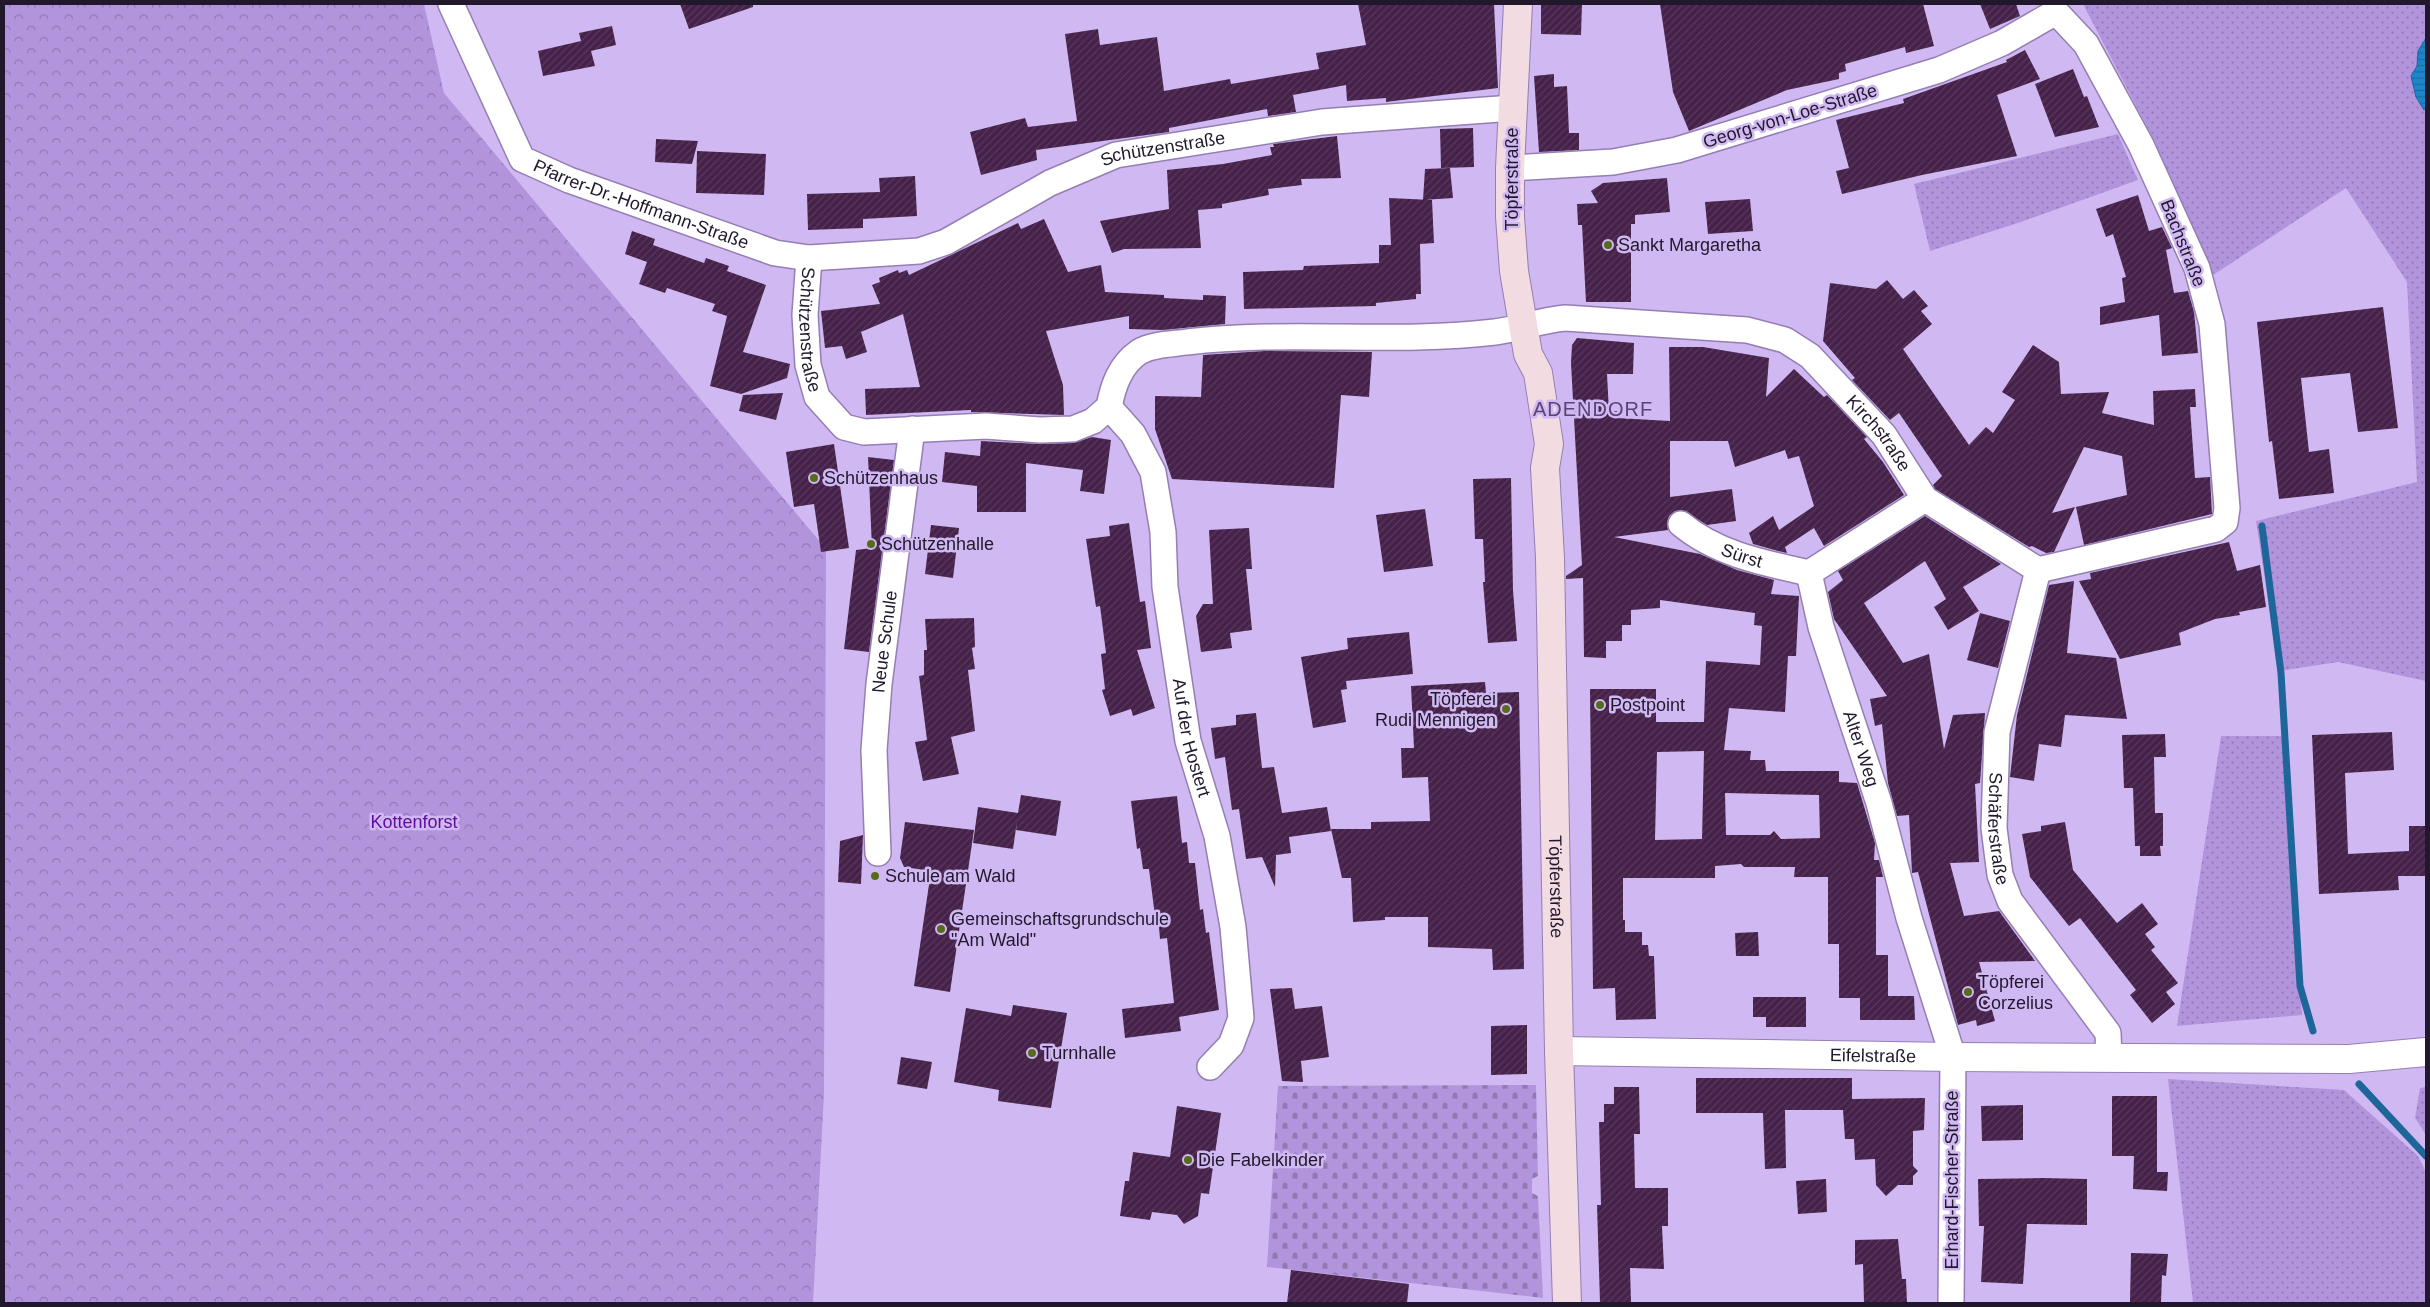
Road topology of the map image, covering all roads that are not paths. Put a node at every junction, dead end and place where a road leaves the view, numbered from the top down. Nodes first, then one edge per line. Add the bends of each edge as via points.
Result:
1 (450, 4) edge
2 (1518, 4) edge
3 (2056, 12) joint
4 (1513, 108) junction
5 (1510, 168) junction
6 (809, 258) junction
7 (1524, 326) junction
8 (1109, 407) junction
9 (912, 429) junction
10 (1925, 499) junction
11 (1681, 524) dead end
12 (2038, 570) junction
13 (1809, 572) junction
14 (878, 853) dead end
15 (1559, 1051) junction
16 (2426, 1052) edge
17 (1953, 1057) junction
18 (2109, 1058) junction
19 (1210, 1067) dead end
20 (1567, 1303) edge
21 (1951, 1303) edge

1 - 6 street, Pfarrer-Dr.-Hoffmann-Straße via 522,159 568,180 775,253
2 - 4 main road, Töpferstraße
3 - 5 street, Georg-von-Loe-Straße via 2002,43 1939,70 1677,150 1613,162
3 - 12 street, Bachstraße via 2086,44 2140,145 2197,268 2212,324 2227,508 2225,522 2216,529
4 - 5 main road, Töpferstraße
4 - 6 street, Schützenstraße via 1322,122 1116,155 1050,183 946,242 919,251
5 - 7 main road, Töpferstraße via 1514,270
6 - 9 street, Schützenstraße via 805,315 808,365 816,396 844,427 864,432
7 - 8 street via 1495,332 1211,339 1160,346 1140,352 1127,364 1113,386
7 - 10 street, Kirchstraße via 1565,318 1747,330 1785,340 1810,356 1884,435
7 - 15 main road, Töpferstraße via 1528,354 1522,376 1534,455 1545,468 1550,558
8 - 9 street, Schützenstraße via 1093,420 1073,429 986,426
8 - 19 street, Auf der Hostert via 1133,434 1152,472 1163,532 1165,586 1188,741 1217,836 1233,926 1241,1018 1232,1045
9 - 14 street, Neue Schule via 879,684 874,750
10 - 12 street, Kirchstraße
10 - 13 street
11 - 13 street, Sürst via 1696,536 1743,557
12 - 18 street, Schäferstraße via 1997,732 1994,828 2000,875 2010,902 2108,1033
13 - 17 street, Alter Weg via 1822,627 1879,803 1909,918
15 - 17 street, Eifelstraße
15 - 20 main road, Töpferstraße
16 - 18 street, Eifelstraße via 2349,1059
17 - 18 street, Eifelstraße
17 - 21 street, Erhard-Fischer-Straße

